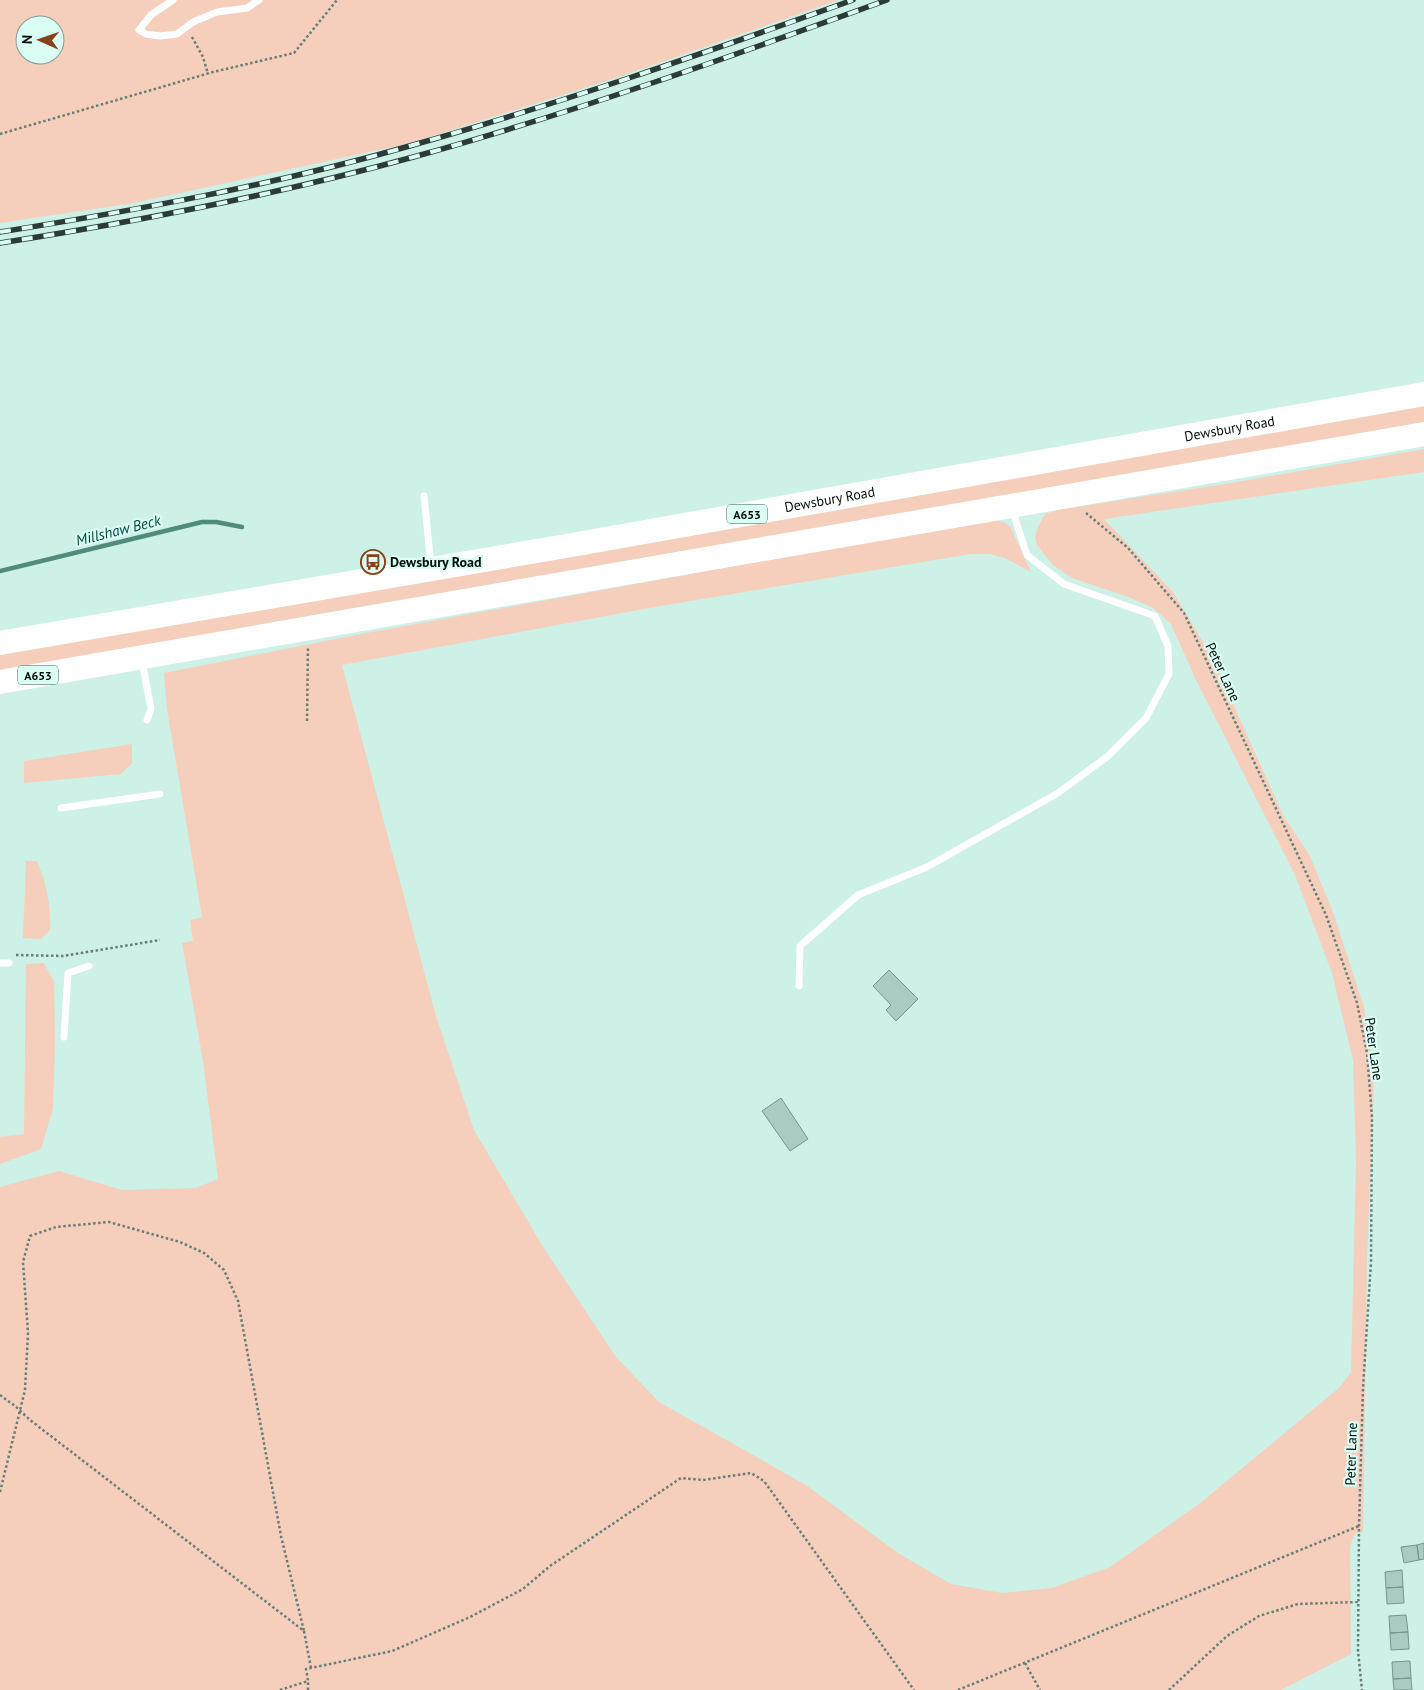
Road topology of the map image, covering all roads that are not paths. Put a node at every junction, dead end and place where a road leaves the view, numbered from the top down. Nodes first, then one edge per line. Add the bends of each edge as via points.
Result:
1 (173, 0) edge
2 (259, 0) edge
3 (1424, 394) edge
4 (1424, 434) edge
5 (424, 496) dead end
6 (1011, 506) junction
7 (431, 569) junction
8 (0, 643) edge
9 (141, 658) junction
10 (0, 682) edge
11 (147, 720) dead end
12 (160, 794) dead end
13 (61, 808) dead end
14 (9, 959) road end
15 (0, 963) edge
16 (89, 966) dead end
17 (799, 986) dead end
18 (64, 1037) dead end

1 - 2 lane via 151,15 139,30 160,36 177,34 192,22 217,12 247,8
3 - 7 highway, Dewsbury Road / A653
4 - 6 highway, A653
5 - 7 lane
6 - 9 highway, A653
6 - 17 lane via 1026,555 1064,584 1154,616 1168,646 1169,674 1146,718 1108,756 1058,793 927,867 858,895 800,946
7 - 8 highway, Dewsbury Road / A653
9 - 10 highway, A653
9 - 11 lane via 151,709
12 - 13 lane
14 - 15 lane
16 - 18 lane via 68,973

